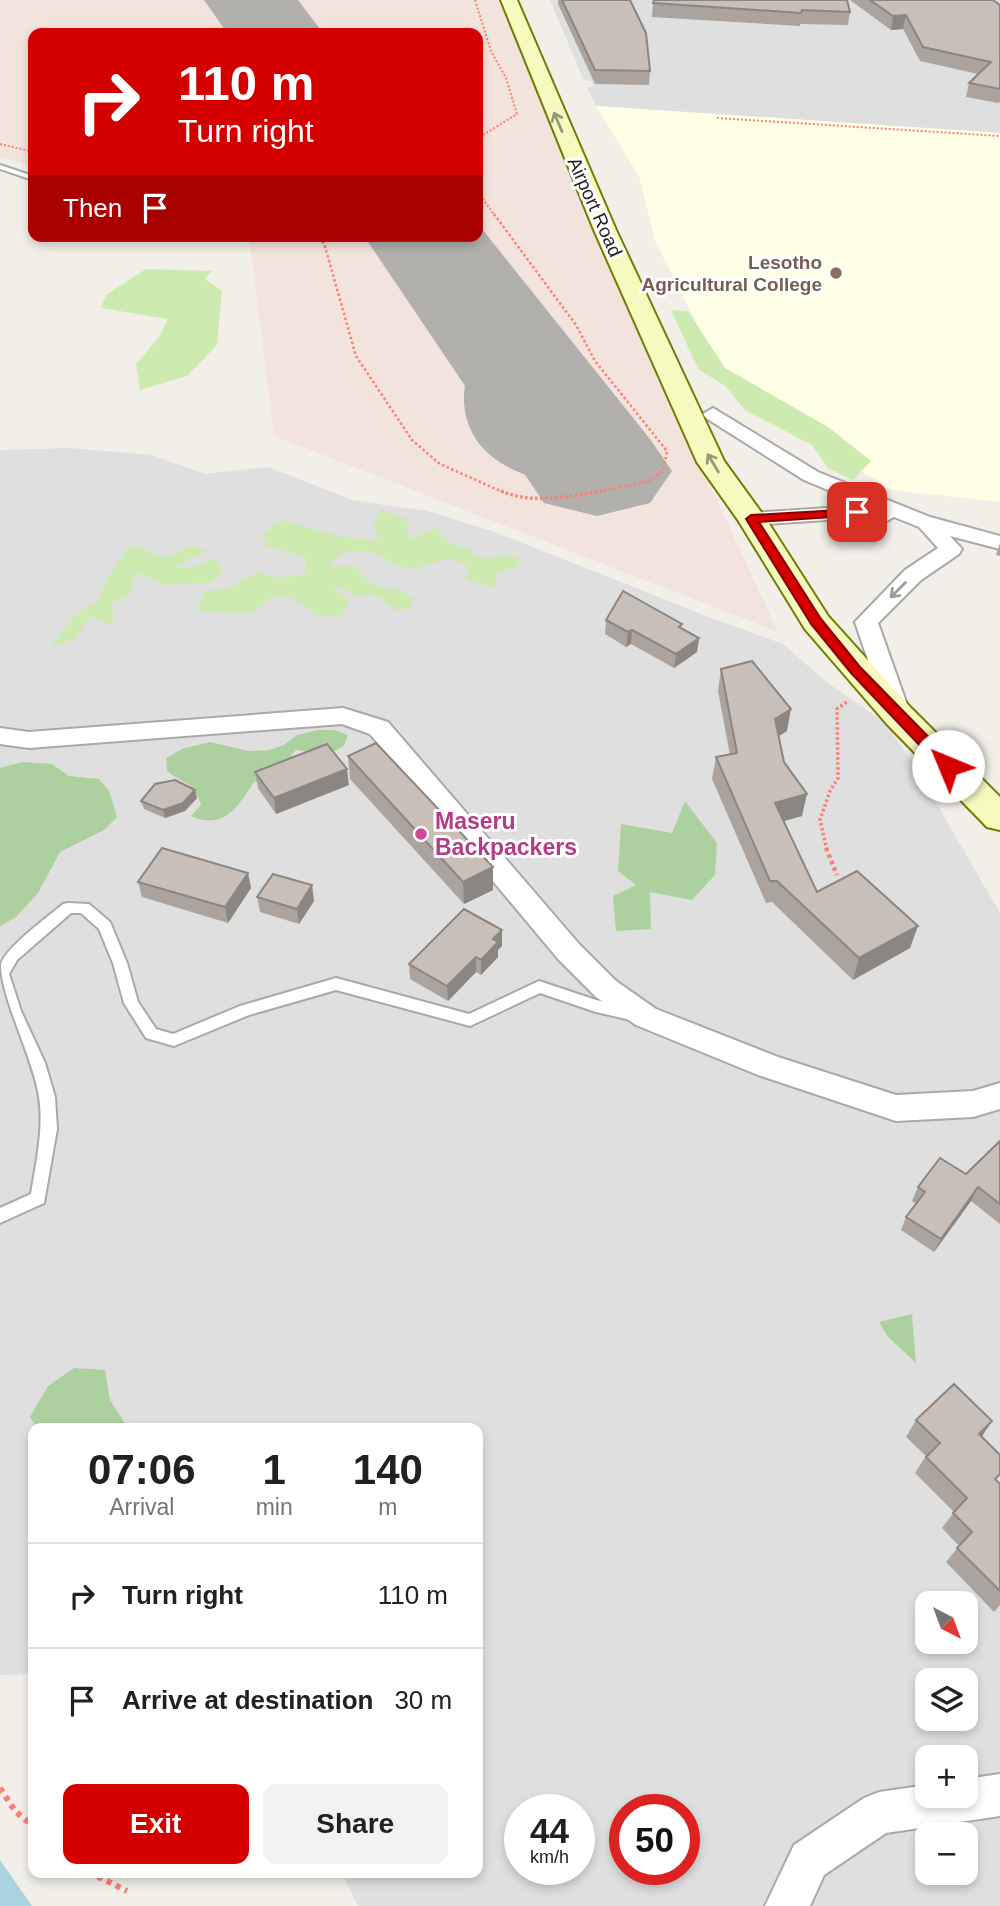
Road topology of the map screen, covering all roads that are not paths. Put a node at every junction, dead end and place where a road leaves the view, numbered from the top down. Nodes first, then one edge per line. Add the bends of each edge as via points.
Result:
1 (509, 0) edge
2 (533, 0) edge
3 (0, 167) edge
4 (28, 176) edge
5 (713, 414) junction
6 (751, 519) junction
7 (926, 523) junction
8 (1000, 543) edge
9 (899, 716) junction
10 (0, 736) edge
11 (1000, 818) edge
12 (646, 1017) junction
13 (1000, 1096) edge
14 (0, 1216) edge
15 (1000, 1795) edge
16 (787, 1906) edge

6 -> 1 main road, Airport Road via 711,462 605,230
2 - 5 main road, Airport Road via 700,401
3 - 4 lane
5 - 6 main road, Airport Road
5 - 7 street via 811,476
6 - 7 street via 857,512
6 - 9 main road, Airport Road via 816,622
7 - 8 street
7 -> 9 street via 951,548 913,575 866,622
9 - 11 main road, Airport Road
10 - 12 street via 29,740 343,716 379,728 569,953 606,989
12 - 13 street via 769,1066 896,1108 973,1104
12 - 14 lane via 539,986 470,1020 336,984 244,1010 174,1040 151,1034 131,1003 105,926 84,908 68,908 12,956 2,974 38,1063 49,1129 38,1198
15 - 16 street via 879,1813 809,1860

